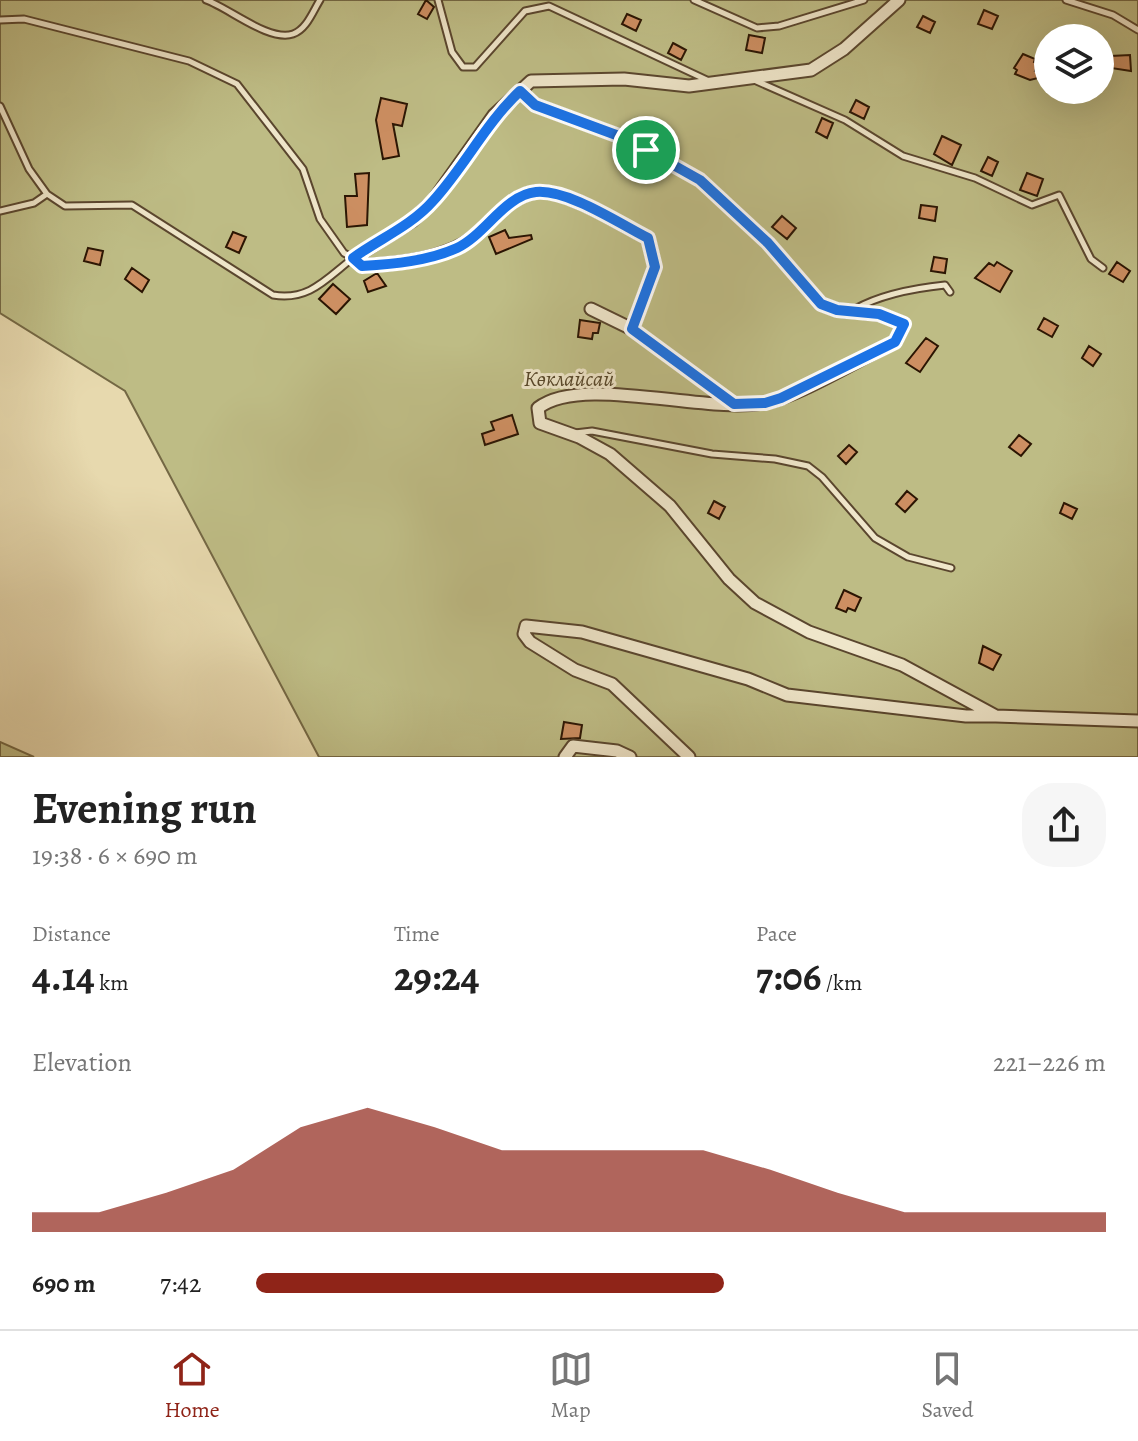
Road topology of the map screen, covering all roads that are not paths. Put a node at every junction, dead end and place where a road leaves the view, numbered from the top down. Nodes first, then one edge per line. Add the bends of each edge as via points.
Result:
1 (206, 0) edge
2 (320, 0) edge
3 (438, 0) edge
4 (694, 0) edge
5 (864, 0) edge
6 (899, 0) edge
7 (1066, 0) edge
8 (0, 20) edge
9 (1138, 30) edge
10 (753, 80) junction
11 (713, 84) junction
12 (520, 91) junction
13 (0, 106) edge
14 (47, 194) junction
15 (0, 211) edge
16 (353, 258) junction
17 (1103, 268) dead end
18 (950, 292) dead end
19 (591, 309) dead end
20 (851, 311) junction
21 (632, 329) junction
22 (734, 404) junction
23 (570, 433) junction
24 (951, 568) dead end
25 (996, 716) junction
26 (1138, 721) edge
27 (565, 757) edge
28 (630, 757) edge
29 (689, 757) edge

1 - 2 lane via 277,34 293,34
3 - 11 lane via 452,52 463,67 475,67 525,11 549,6
4 - 5 lane via 757,28
6 - 10 street via 826,63
7 - 9 lane via 1113,15
8 - 16 lane via 24,19 189,61 237,84 303,169 320,219
10 - 11 street
10 - 17 lane via 845,120 903,156 975,178 1032,205 1059,195 1091,259
11 - 12 street via 541,79
12 - 16 street via 494,115 433,201 412,221
12 - 20 street via 535,105 627,139 700,180 768,243 821,304
13 - 14 lane via 29,169
14 - 15 lane via 34,203
14 - 16 lane via 65,206 132,205 273,295 293,298 311,290
16 - 21 street via 362,266 386,265 459,247 522,195 558,195 648,238 655,267
18 - 20 lane via 945,285 929,287
19 - 21 street
20 - 22 street via 892,318 904,324 903,331 895,342 781,398
21 - 22 street
22 - 23 street via 586,395 538,408 540,423
23 - 24 lane via 592,431 808,466 875,538 908,557
23 - 25 street via 610,454 670,506 755,603 809,632 902,665
25 - 26 street
25 - 29 street via 787,695 582,632 526,626 530,642 575,670 612,684
27 - 28 street via 573,746

